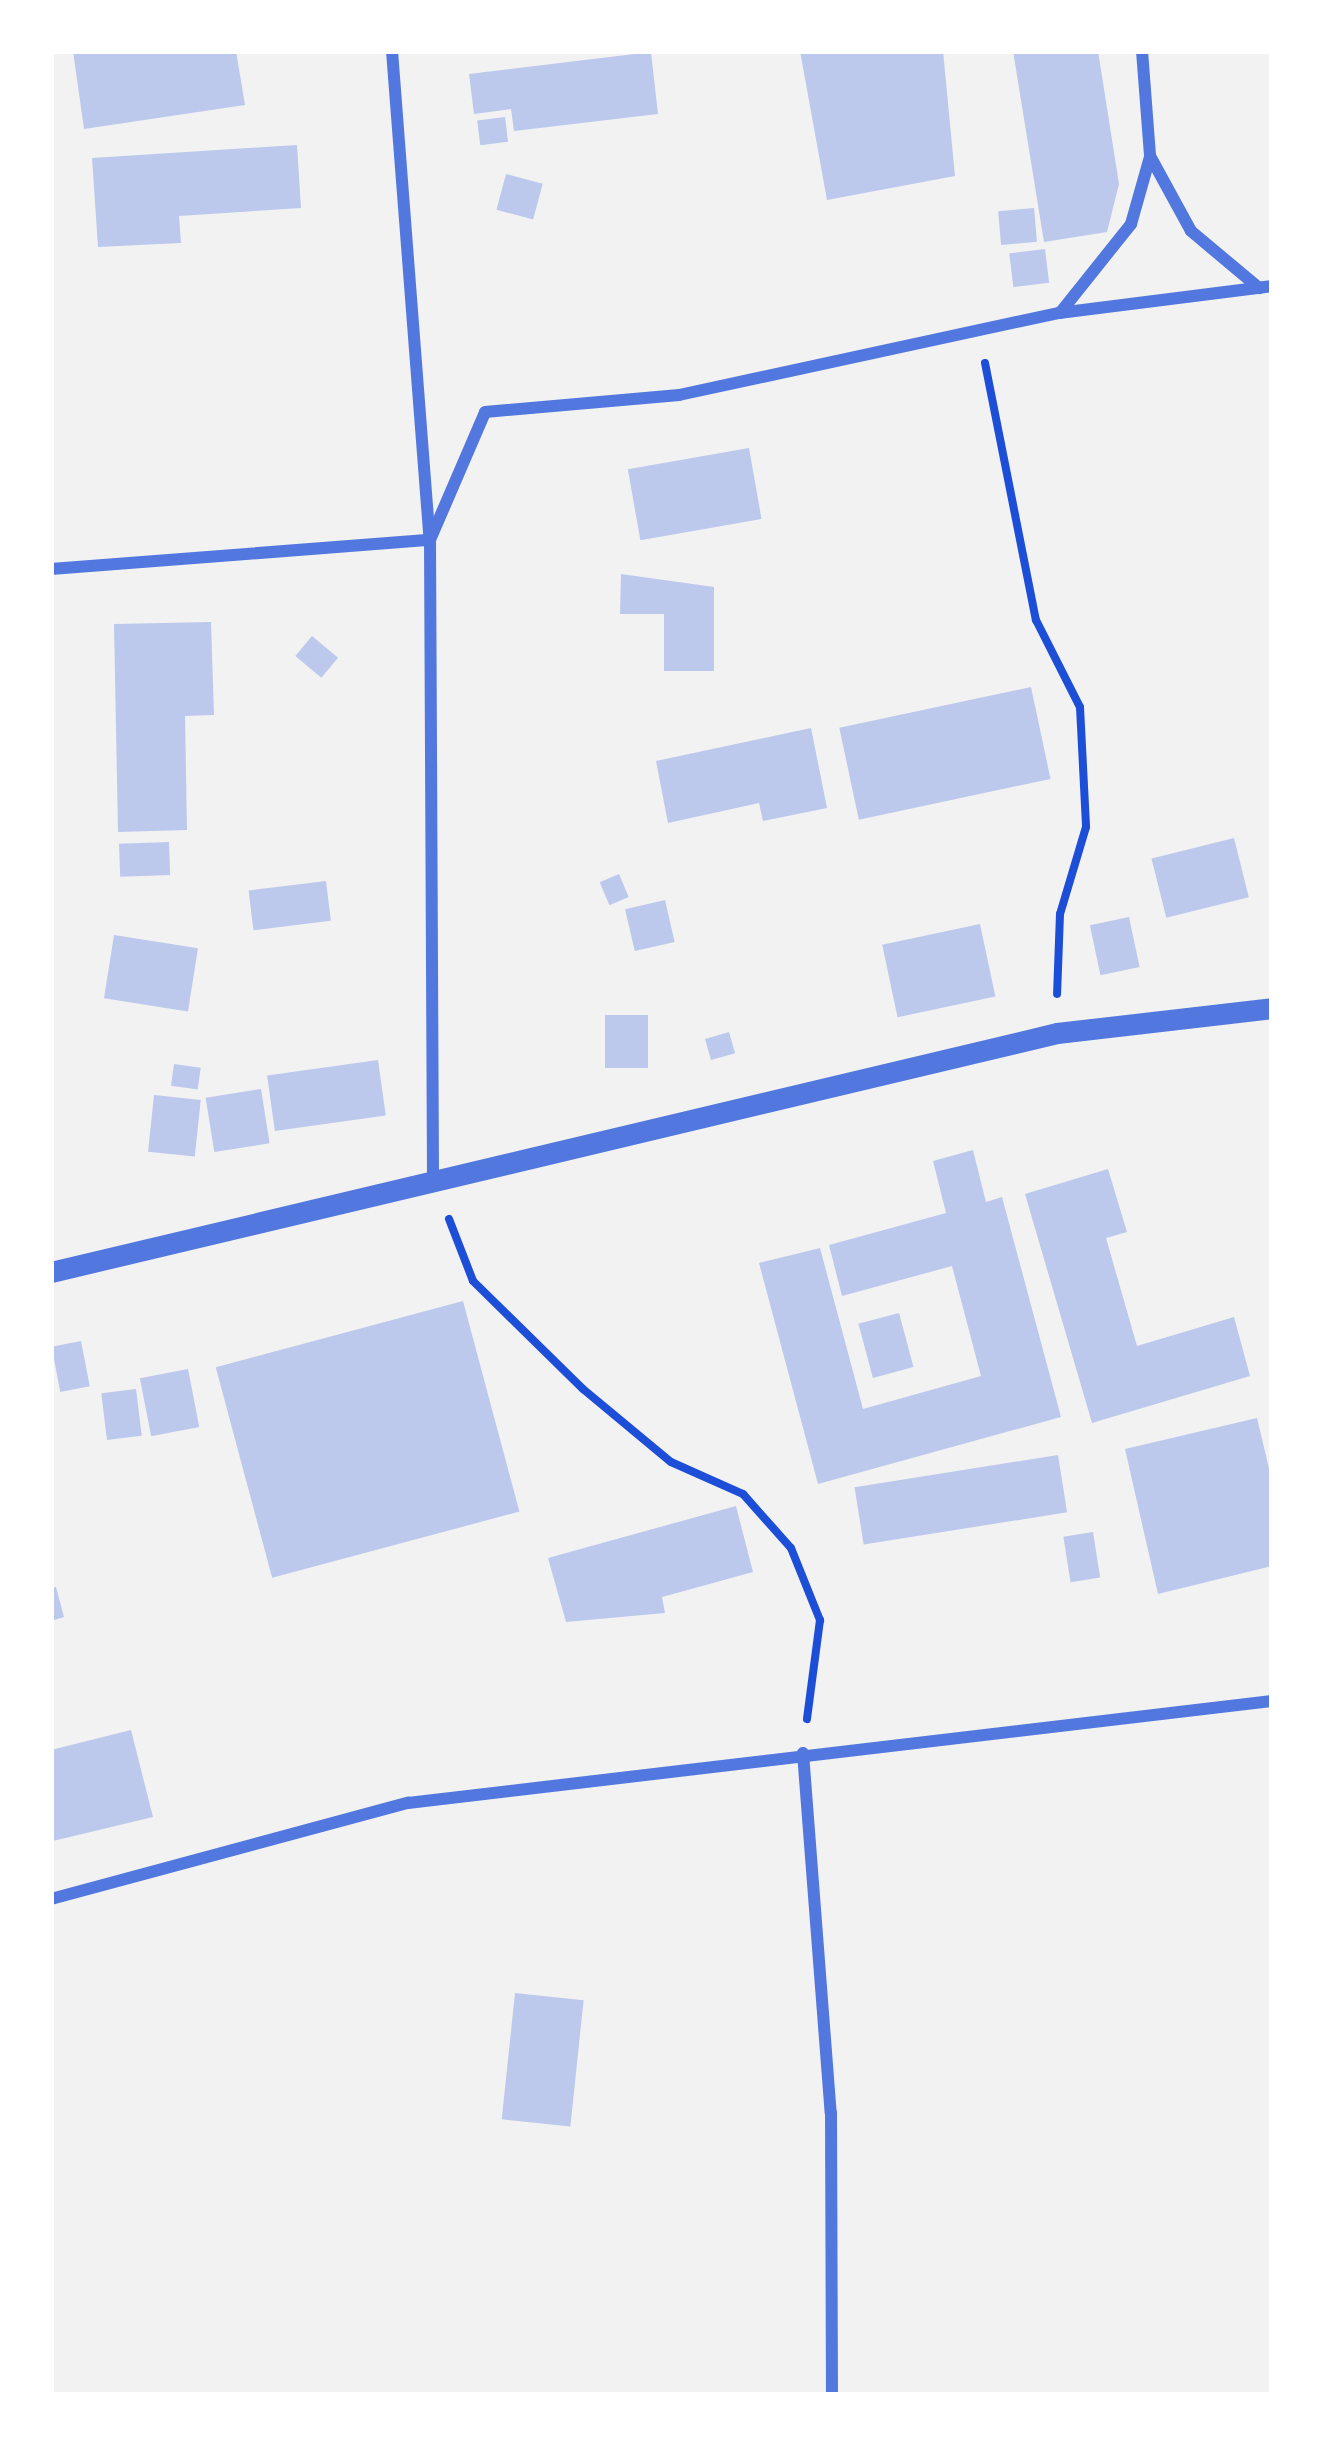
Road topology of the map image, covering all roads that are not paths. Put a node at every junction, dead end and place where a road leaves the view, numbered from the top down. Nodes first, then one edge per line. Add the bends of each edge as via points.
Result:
1 (392, 51) edge
2 (1142, 51) edge
3 (1150, 156) junction
4 (1265, 287) edge
5 (1060, 314) junction
6 (430, 540) junction
7 (51, 569) edge
8 (1272, 1008) edge
9 (433, 1179) junction
10 (51, 1272) edge
11 (1272, 1701) edge
12 (803, 1753) junction
13 (51, 1899) edge
14 (832, 2395) edge

1 - 6 street
2 - 3 street
3 - 4 street via 1191,231
3 - 5 street via 1131,224
4 - 5 street
5 - 6 street via 679,395 485,412
6 - 7 street
6 - 9 street
8 - 9 street via 1057,1033
9 - 10 street
11 - 12 street
12 - 13 street via 408,1803
12 - 14 street via 831,2113

